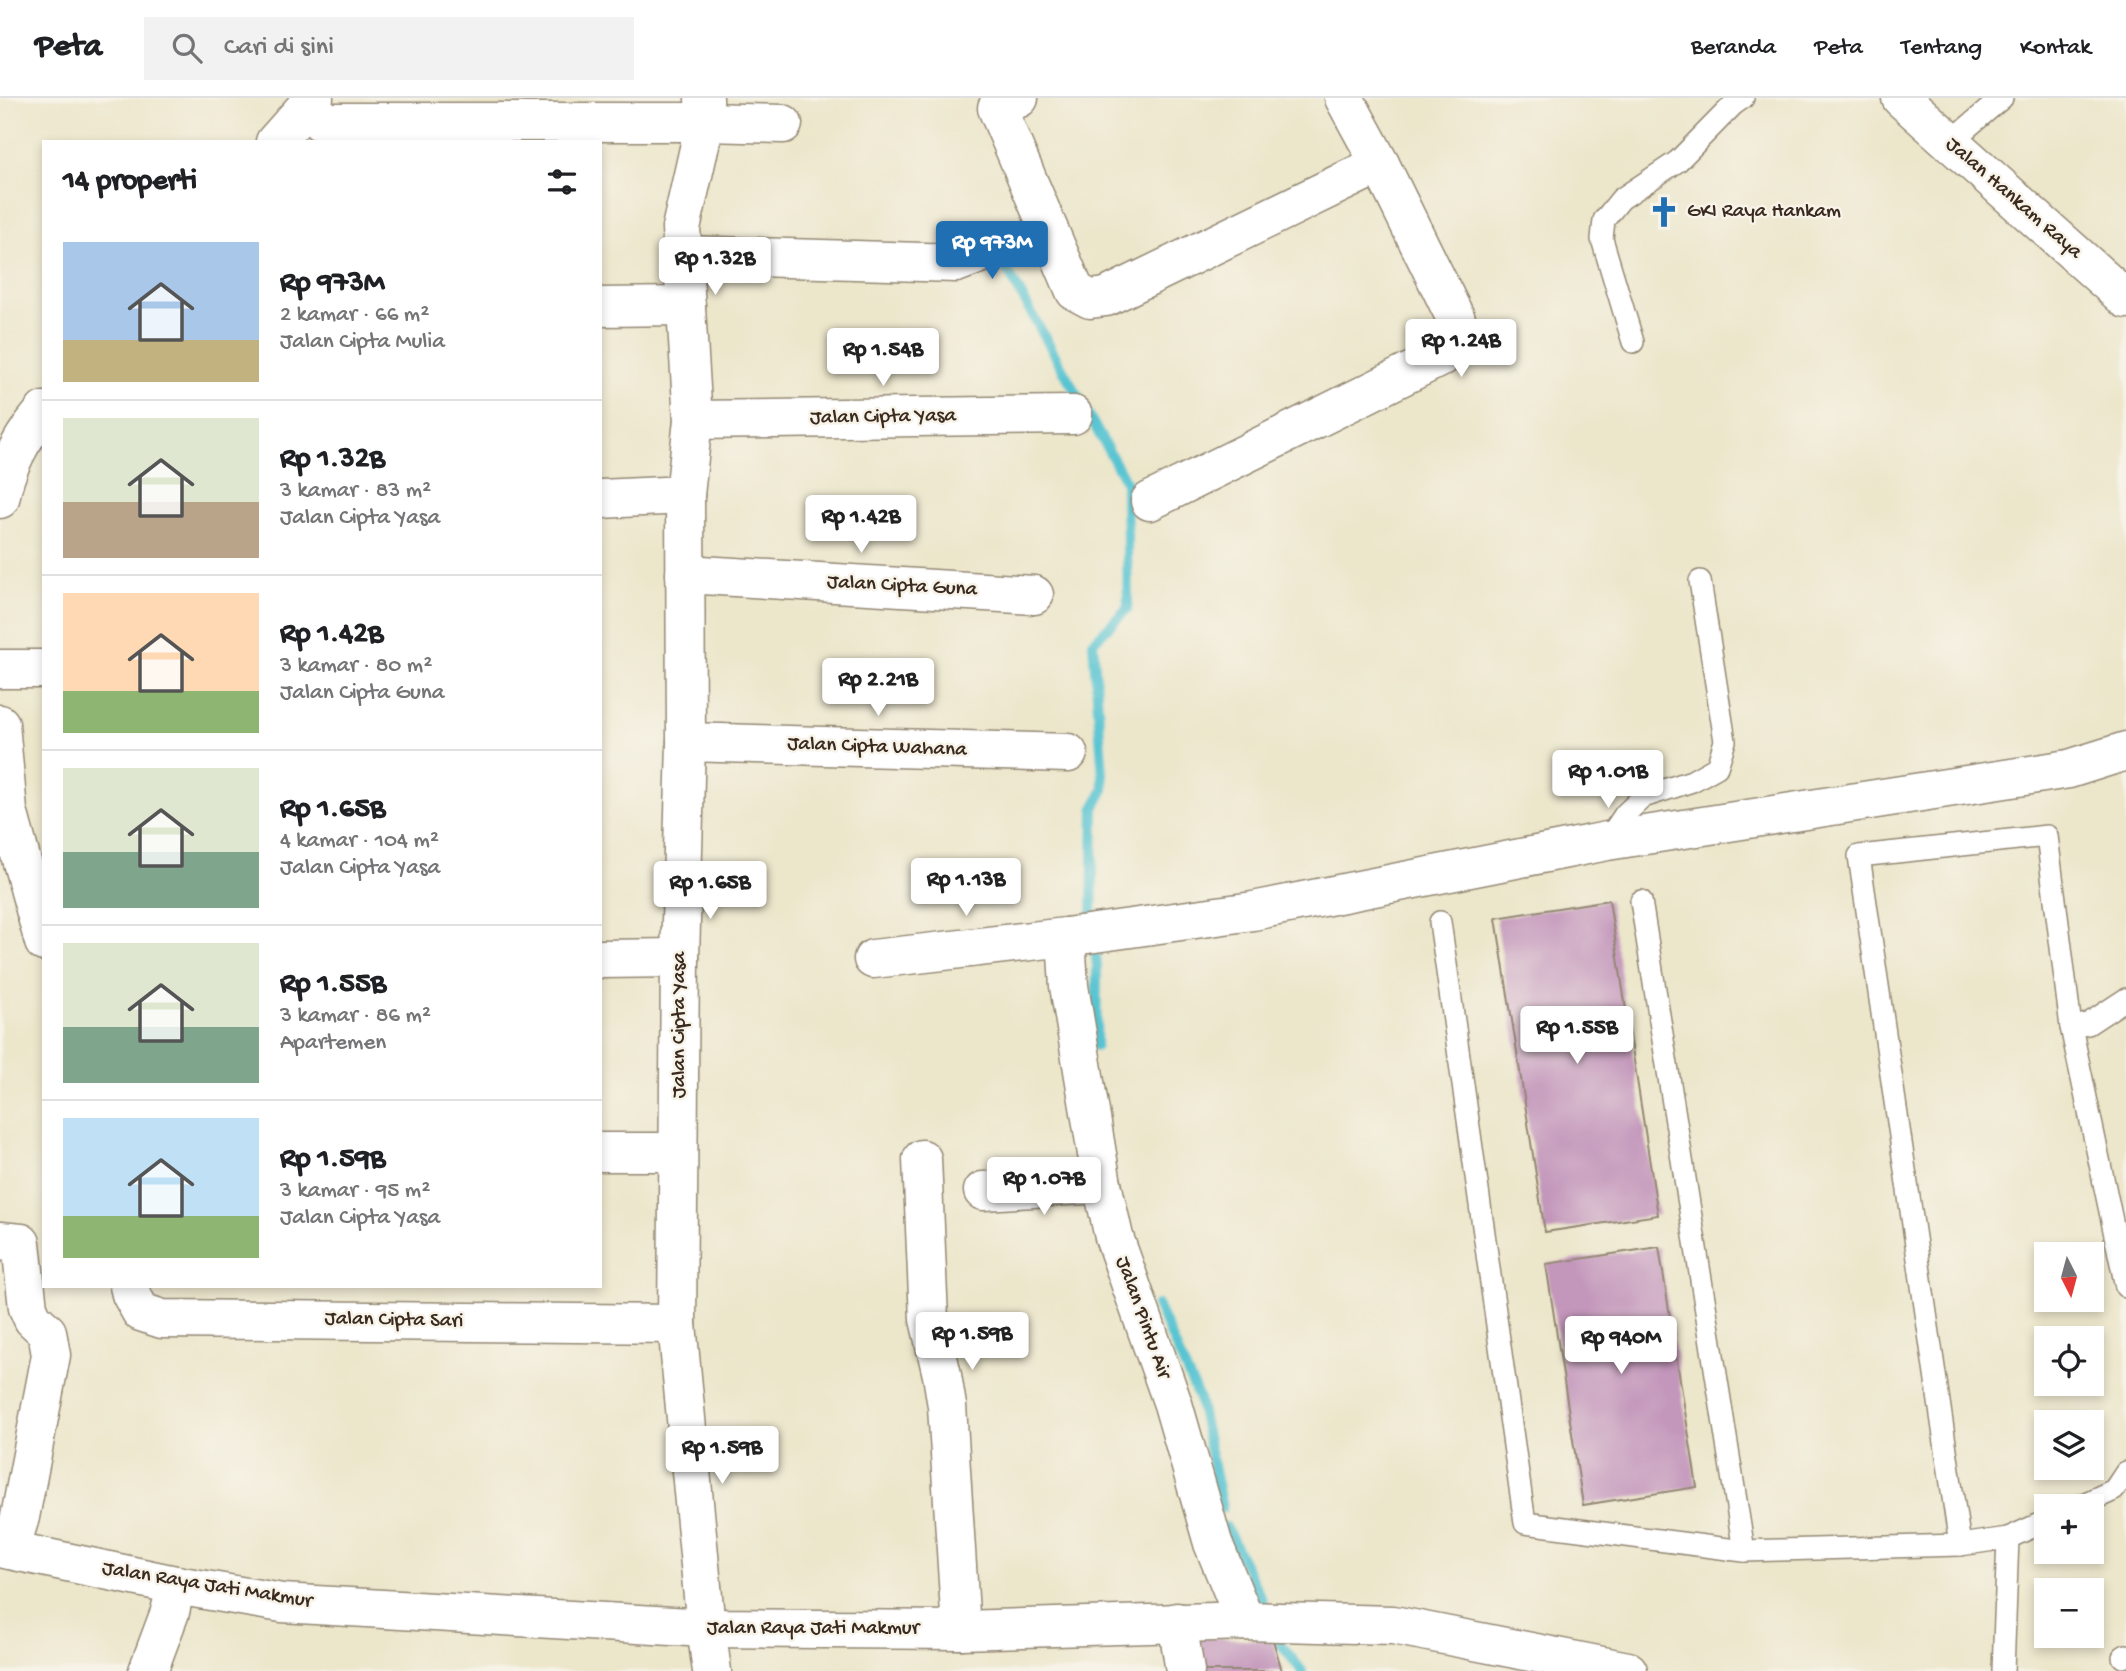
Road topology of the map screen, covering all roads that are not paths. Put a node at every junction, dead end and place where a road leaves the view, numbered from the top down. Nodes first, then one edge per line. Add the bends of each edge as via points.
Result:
1 (1019, 98) edge
2 (1344, 98) edge
3 (1743, 98) edge
4 (1901, 98) edge
5 (2002, 98) edge
6 (705, 110) edge
7 (297, 116) edge
8 (782, 124) dead end
9 (1949, 143) junction
10 (1380, 164) junction
11 (1006, 244) dead end
12 (683, 255) junction
13 (2126, 299) edge
14 (686, 306) junction
15 (602, 307) edge
16 (1633, 342) dead end
17 (42, 414) edge
18 (1073, 415) dead end
19 (693, 420) junction
20 (685, 495) junction
21 (0, 499) edge
22 (602, 499) edge
23 (1150, 501) dead end
24 (685, 575) junction
25 (1700, 581) dead end
26 (1034, 595) dead end
27 (0, 669) edge
28 (42, 669) edge
29 (0, 724) edge
30 (687, 742) junction
31 (2126, 751) edge
32 (1068, 753) dead end
33 (1607, 841) junction
34 (1642, 901) dead end
35 (1440, 922) dead end
36 (1083, 934) junction
37 (42, 935) edge
38 (680, 958) junction
39 (873, 958) dead end
40 (602, 959) edge
41 (2126, 999) edge
42 (2071, 1027) junction
43 (602, 1152) edge
44 (678, 1152) junction
45 (922, 1159) dead end
46 (1102, 1184) junction
47 (983, 1191) dead end
48 (0, 1241) edge
49 (2126, 1287) edge
50 (130, 1288) edge
51 (677, 1324) junction
52 (2126, 1472) edge
53 (2104, 1495) edge
54 (2034, 1526) edge
55 (2008, 1538) junction
56 (1960, 1545) junction
57 (5, 1549) edge
58 (1744, 1551) junction
59 (176, 1585) junction
60 (1245, 1621) junction
61 (1177, 1622) junction
62 (706, 1628) junction
63 (961, 1630) junction
64 (148, 1671) edge
65 (712, 1671) edge
66 (1185, 1671) edge
67 (1628, 1671) edge
68 (2003, 1671) edge

1 - 10 street via 997,108 1075,291 1090,299 1106,297
2 - 10 street
3 - 16 lane via 1678,161 1621,199 1604,220 1602,239
4 - 9 street, Jalan Hankam Raya
5 - 9 lane
6 - 7 street
6 - 8 street
6 - 12 street, Jalan Cipta Yasa via 681,228
9 - 13 street, Jalan Hankam Raya
10 - 23 street via 1456,319 1458,330 1450,350
11 - 12 street via 956,263
12 - 14 street, Jalan Cipta Yasa
14 - 15 street
14 - 19 street, Jalan Cipta Yasa
17 - 21 street via 19,445 4,477
18 - 19 street, Jalan Cipta Yasa
19 - 20 street, Jalan Cipta Yasa
20 - 22 street
20 - 24 street, Jalan Cipta Yasa
24 - 26 street, Jalan Cipta Guna
24 - 30 street, Jalan Cipta Yasa
25 - 33 lane via 1725,741 1717,767 1692,781 1643,797
27 - 28 street
29 - 37 street via 8,811
30 - 32 street, Jalan Cipta Wahana
30 - 38 street, Jalan Cipta Yasa
31 - 33 street via 2069,769
33 - 36 street via 1253,911
34 - 58 lane
35 - 58 lane via 1525,1523
36 - 39 street
36 - 46 street, Jalan Pintu Air via 1069,986
38 - 40 street
38 - 44 street, Jalan Cipta Yasa
41 - 42 lane via 2088,1024
42 - 49 lane
42 - 56 lane via 2047,836 1859,856
43 - 44 street
44 - 51 street, Jalan Cipta Yasa
45 - 63 street via 929,1319 947,1406
46 - 47 street
46 - 60 street, Jalan Pintu Air via 1114,1237 1173,1404 1213,1543
48 - 57 street via 21,1243 28,1308 47,1332 51,1355 20,1517
50 - 51 street, Jalan Cipta Sari via 141,1312 162,1319
51 - 62 street, Jalan Cipta Yasa
52 - 53 lane via 2114,1490
54 - 55 lane
55 - 56 lane
55 - 68 lane
56 - 58 lane
57 - 59 street, Jalan Raya Jati Makmur
59 - 62 street, Jalan Raya Jati Makmur via 282,1603
59 - 64 street
60 - 61 street, Jalan Raya Jati Makmur
60 - 67 street, Jalan Raya Jati Makmur via 1393,1625
61 - 63 street, Jalan Raya Jati Makmur
61 - 66 street
62 - 63 street, Jalan Raya Jati Makmur
62 - 65 street, Jalan Cipta Yasa

